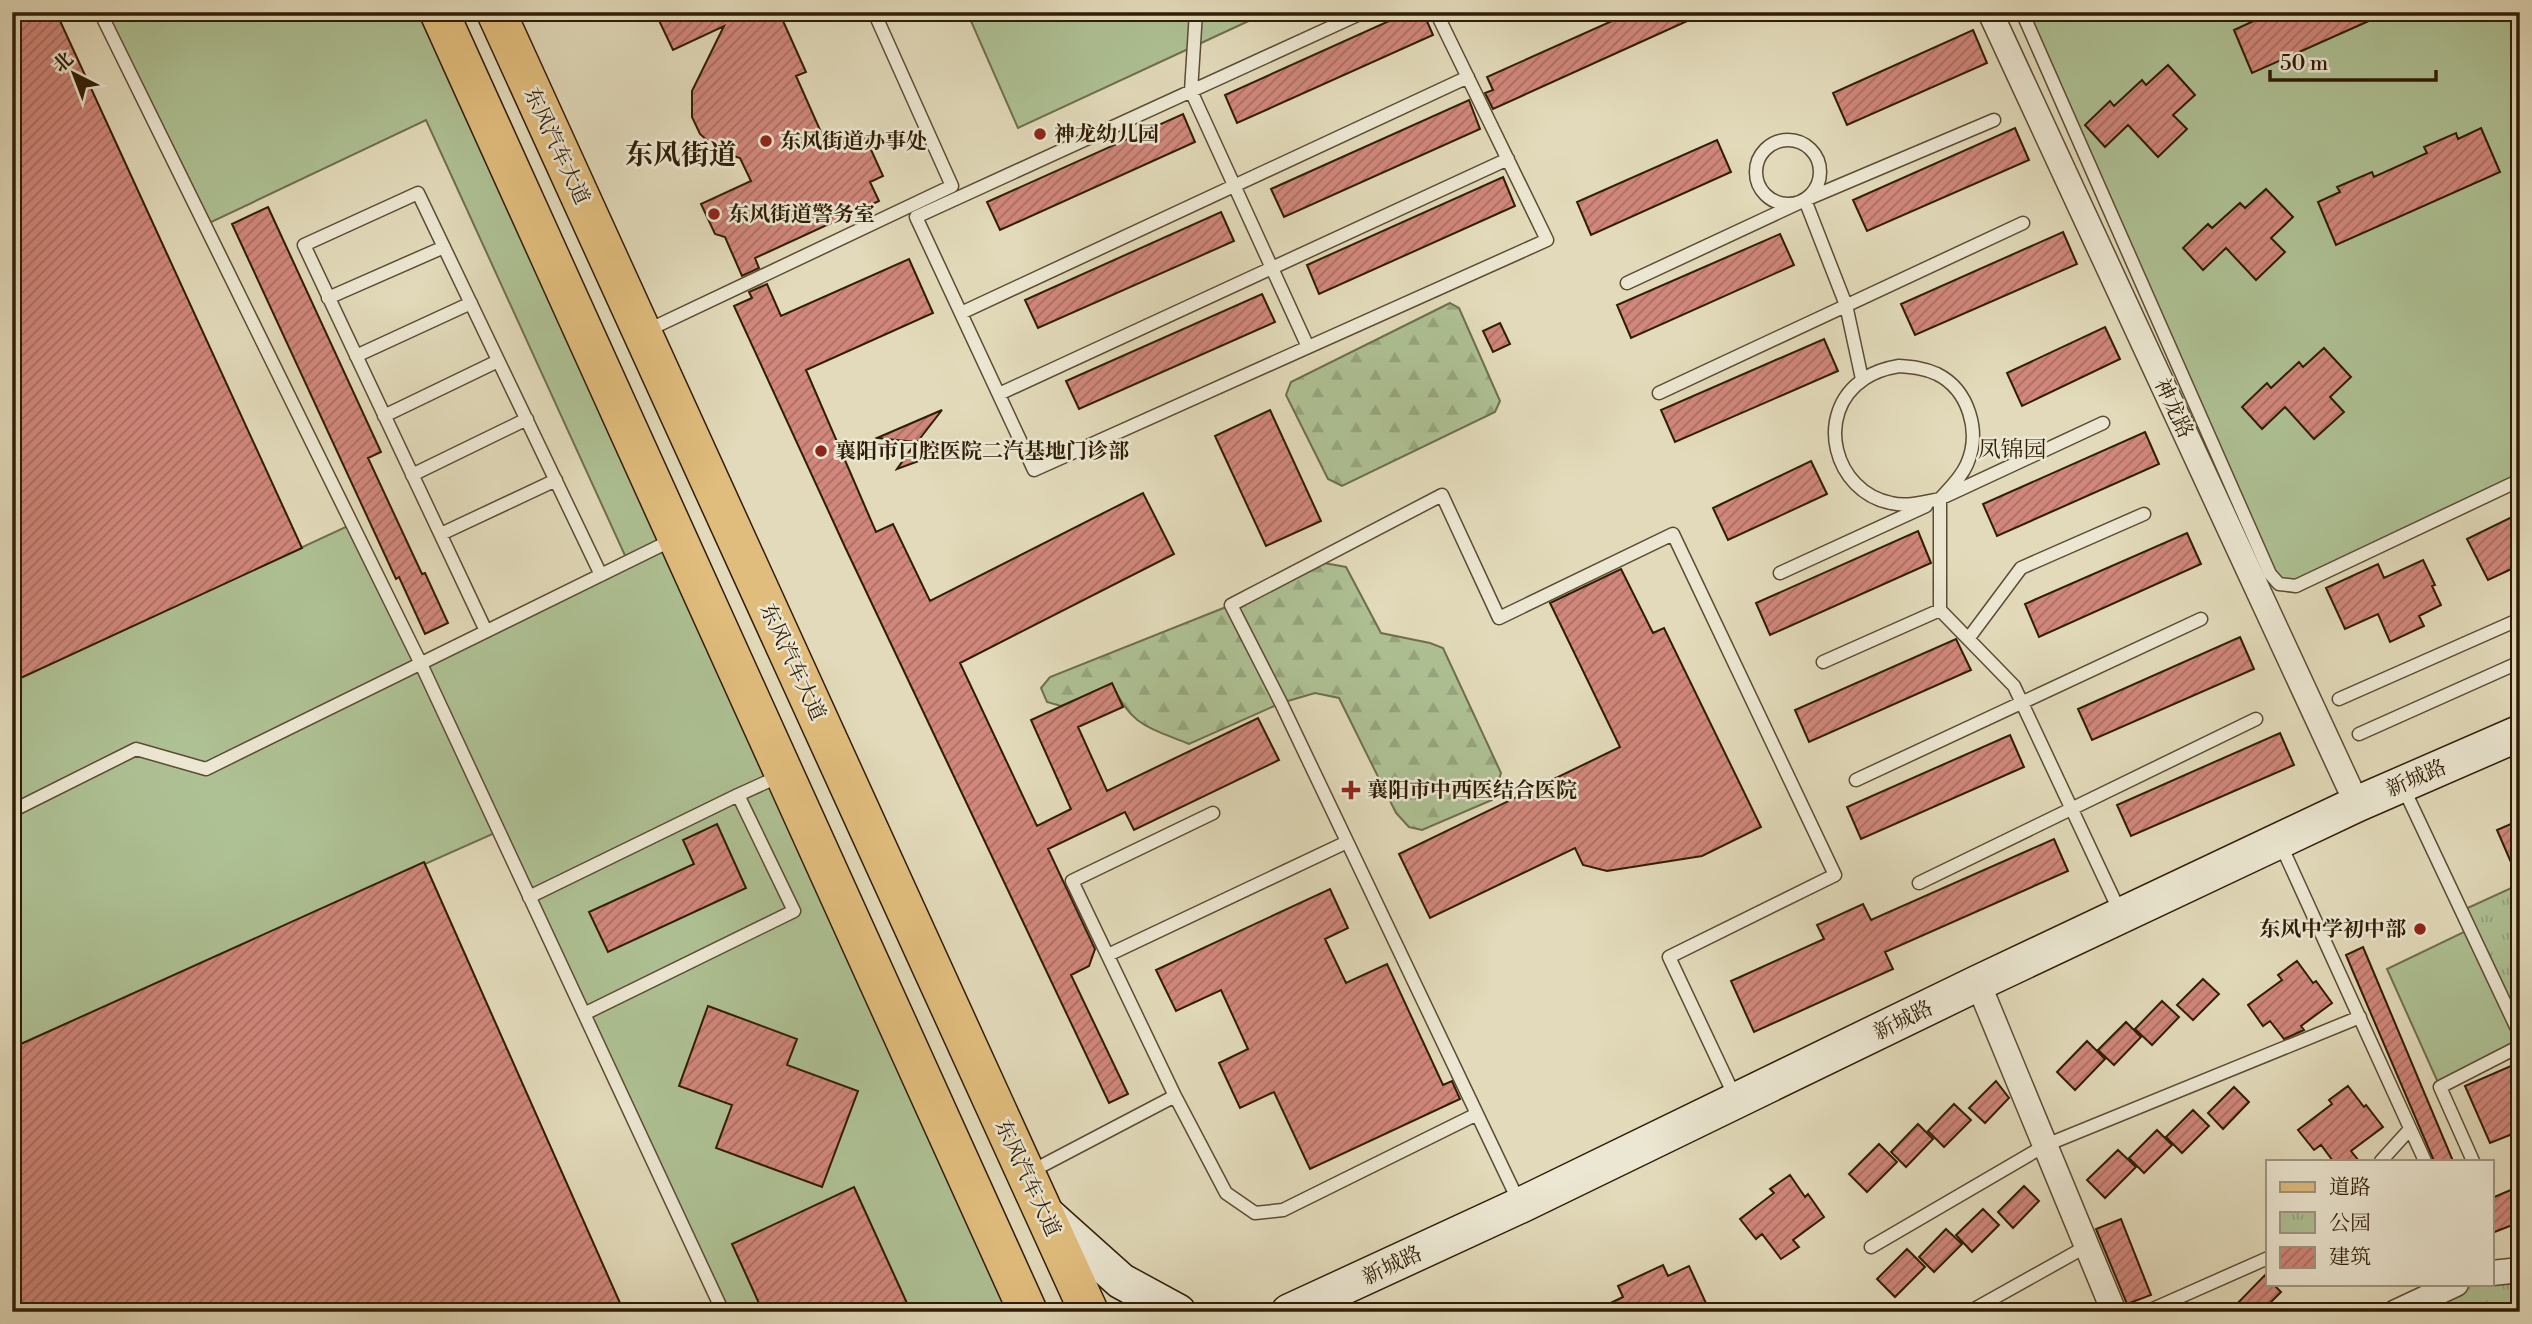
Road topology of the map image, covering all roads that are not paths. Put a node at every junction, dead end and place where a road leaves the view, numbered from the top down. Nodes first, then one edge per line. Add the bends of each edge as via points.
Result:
1 (100, 12) edge
2 (439, 12) edge
3 (496, 12) edge
4 (874, 12) edge
5 (1196, 12) edge
6 (1364, 12) edge
7 (1436, 12) edge
8 (1990, 12) edge
9 (2022, 12) edge
10 (1468, 77) junction
11 (1191, 91) junction
12 (1994, 120) dead end
13 (1508, 159) junction
14 (1234, 185) junction
15 (1805, 200) junction
16 (2023, 223) dead end
17 (444, 247) junction
18 (1272, 268) junction
19 (1628, 283) dead end
20 (328, 298) junction
21 (471, 303) junction
22 (1846, 305) junction
23 (961, 313) junction
24 (642, 333) junction
25 (1308, 346) junction
26 (356, 355) junction
27 (498, 360) junction
28 (1862, 379) junction
29 (1658, 393) dead end
30 (999, 394) junction
31 (384, 416) junction
32 (527, 419) junction
33 (2103, 424) dead end
34 (412, 475) junction
35 (555, 480) junction
36 (2520, 480) edge
37 (1940, 499) junction
38 (2144, 514) dead end
39 (441, 534) junction
40 (677, 538) junction
41 (1780, 573) dead end
42 (601, 575) junction
43 (1940, 610) junction
44 (2200, 619) dead end
45 (2520, 619) edge
46 (486, 631) junction
47 (1968, 639) junction
48 (1823, 662) dead end
49 (2520, 662) edge
50 (421, 664) junction
51 (2339, 699) dead end
52 (2022, 702) junction
53 (2256, 719) dead end
54 (2520, 733) edge
55 (2359, 734) dead end
56 (785, 774) junction
57 (1856, 780) dead end
58 (2401, 785) junction
59 (738, 795) junction
60 (2357, 804) junction
61 (2071, 808) junction
62 (12, 811) edge
63 (1213, 813) dead end
64 (2279, 840) junction
65 (1347, 842) junction
66 (1919, 883) dead end
67 (529, 897) junction
68 (2122, 915) junction
69 (1108, 955) junction
70 (1979, 983) junction
71 (584, 1014) junction
72 (2360, 1017) junction
73 (2520, 1035) edge
74 (2520, 1046) edge
75 (1175, 1096) junction
76 (1737, 1100) junction
77 (1478, 1114) junction
78 (2410, 1129) junction
79 (2046, 1145) junction
80 (2382, 1160) edge
81 (2425, 1160) edge
82 (2473, 1160) edge
83 (1026, 1174) junction
84 (1521, 1205) junction
85 (1043, 1211) junction
86 (2087, 1246) junction
87 (1871, 1247) dead end
88 (2266, 1259) edge
89 (2520, 1270) edge
90 (2494, 1273) edge
91 (2452, 1286) edge
92 (723, 1312) edge
93 (1028, 1312) edge
94 (1089, 1312) edge
95 (1178, 1312) edge
96 (1289, 1312) edge
97 (1969, 1312) edge
98 (2114, 1312) edge
99 (2146, 1312) edge
100 (2396, 1312) edge

1 - 50 lane
2 - 40 main road
3 - 24 main road, 东风汽车大道
4 - 24 lane via 952,186
5 - 11 lane
6 - 11 lane
7 - 10 lane
8 - 60 street, 神龙路
9 - 36 lane via 2270,574 2279,584 2296,586
10 - 13 lane
10 - 14 lane
11 - 14 lane
11 - 23 lane via 916,217
12 - 15 lane
13 - 18 lane
13 - 25 lane via 1547,240
14 - 18 lane
14 - 23 lane
15 - 15 lane via 1818,184 1815,154 1788,140 1768,147 1756,176 1765,195 1784,204
15 - 19 lane
15 - 22 lane
16 - 22 lane
17 - 20 lane
17 - 20 lane via 418,193 304,245
17 - 21 lane
18 - 25 lane
18 - 30 lane
20 - 26 lane
21 - 26 lane
21 - 27 lane
22 - 28 lane
22 - 29 lane
23 - 30 lane
24 - 83 main road, 东风汽车大道
25 - 30 lane via 1034,470
26 - 31 lane
27 - 31 lane
27 - 32 lane
28 - 37 lane via 1846,396 1836,417 1834,440 1846,473 1871,497 1892,504
28 - 37 lane via 1899,366 1919,367 1955,387 1967,405 1973,446 1966,466
31 - 34 lane
32 - 34 lane
32 - 35 lane
33 - 37 lane
34 - 39 lane
35 - 39 lane
35 - 42 lane
37 - 41 lane
37 - 43 lane
38 - 47 lane via 2021,568
39 - 46 lane
40 - 42 lane
40 - 56 main road
42 - 46 lane
43 - 47 lane
43 - 48 lane
44 - 52 lane
45 - 51 lane
46 - 50 lane
47 - 52 lane via 2014,686
49 - 55 lane
50 - 62 lane via 206,769 135,749
50 - 67 lane
52 - 57 lane
52 - 61 lane
53 - 61 lane
54 - 58 street, 新城路
56 - 59 lane
56 - 93 main road
58 - 60 street, 新城路
58 - 73 lane
59 - 67 lane
59 - 71 lane via 794,911
60 - 64 street, 新城路
61 - 66 lane
61 - 68 lane
63 - 69 lane via 1072,881
64 - 68 street, 新城路
64 - 72 lane
65 - 69 lane
65 - 76 lane via 1231,604 1442,495 1499,618 1673,534 1835,875 1669,957
65 - 77 lane
67 - 71 lane
68 - 70 street, 新城路
69 - 75 lane
70 - 76 street, 新城路
70 - 79 street
71 - 92 lane
72 - 78 lane
72 - 79 lane
74 - 82 lane via 2440,1087
75 - 77 lane via 1226,1193 1255,1213 1283,1210
75 - 83 lane
76 - 84 street, 新城路
77 - 84 lane
78 - 80 lane
78 - 81 lane
79 - 86 street
79 - 87 lane
83 - 85 main road, 东风汽车大道
84 - 96 street, 新城路
85 - 94 main road, 东风汽车大道
85 - 95 street via 1121,1281
86 - 97 lane
86 - 98 street
88 - 99 lane
89 - 90 street
91 - 100 street

